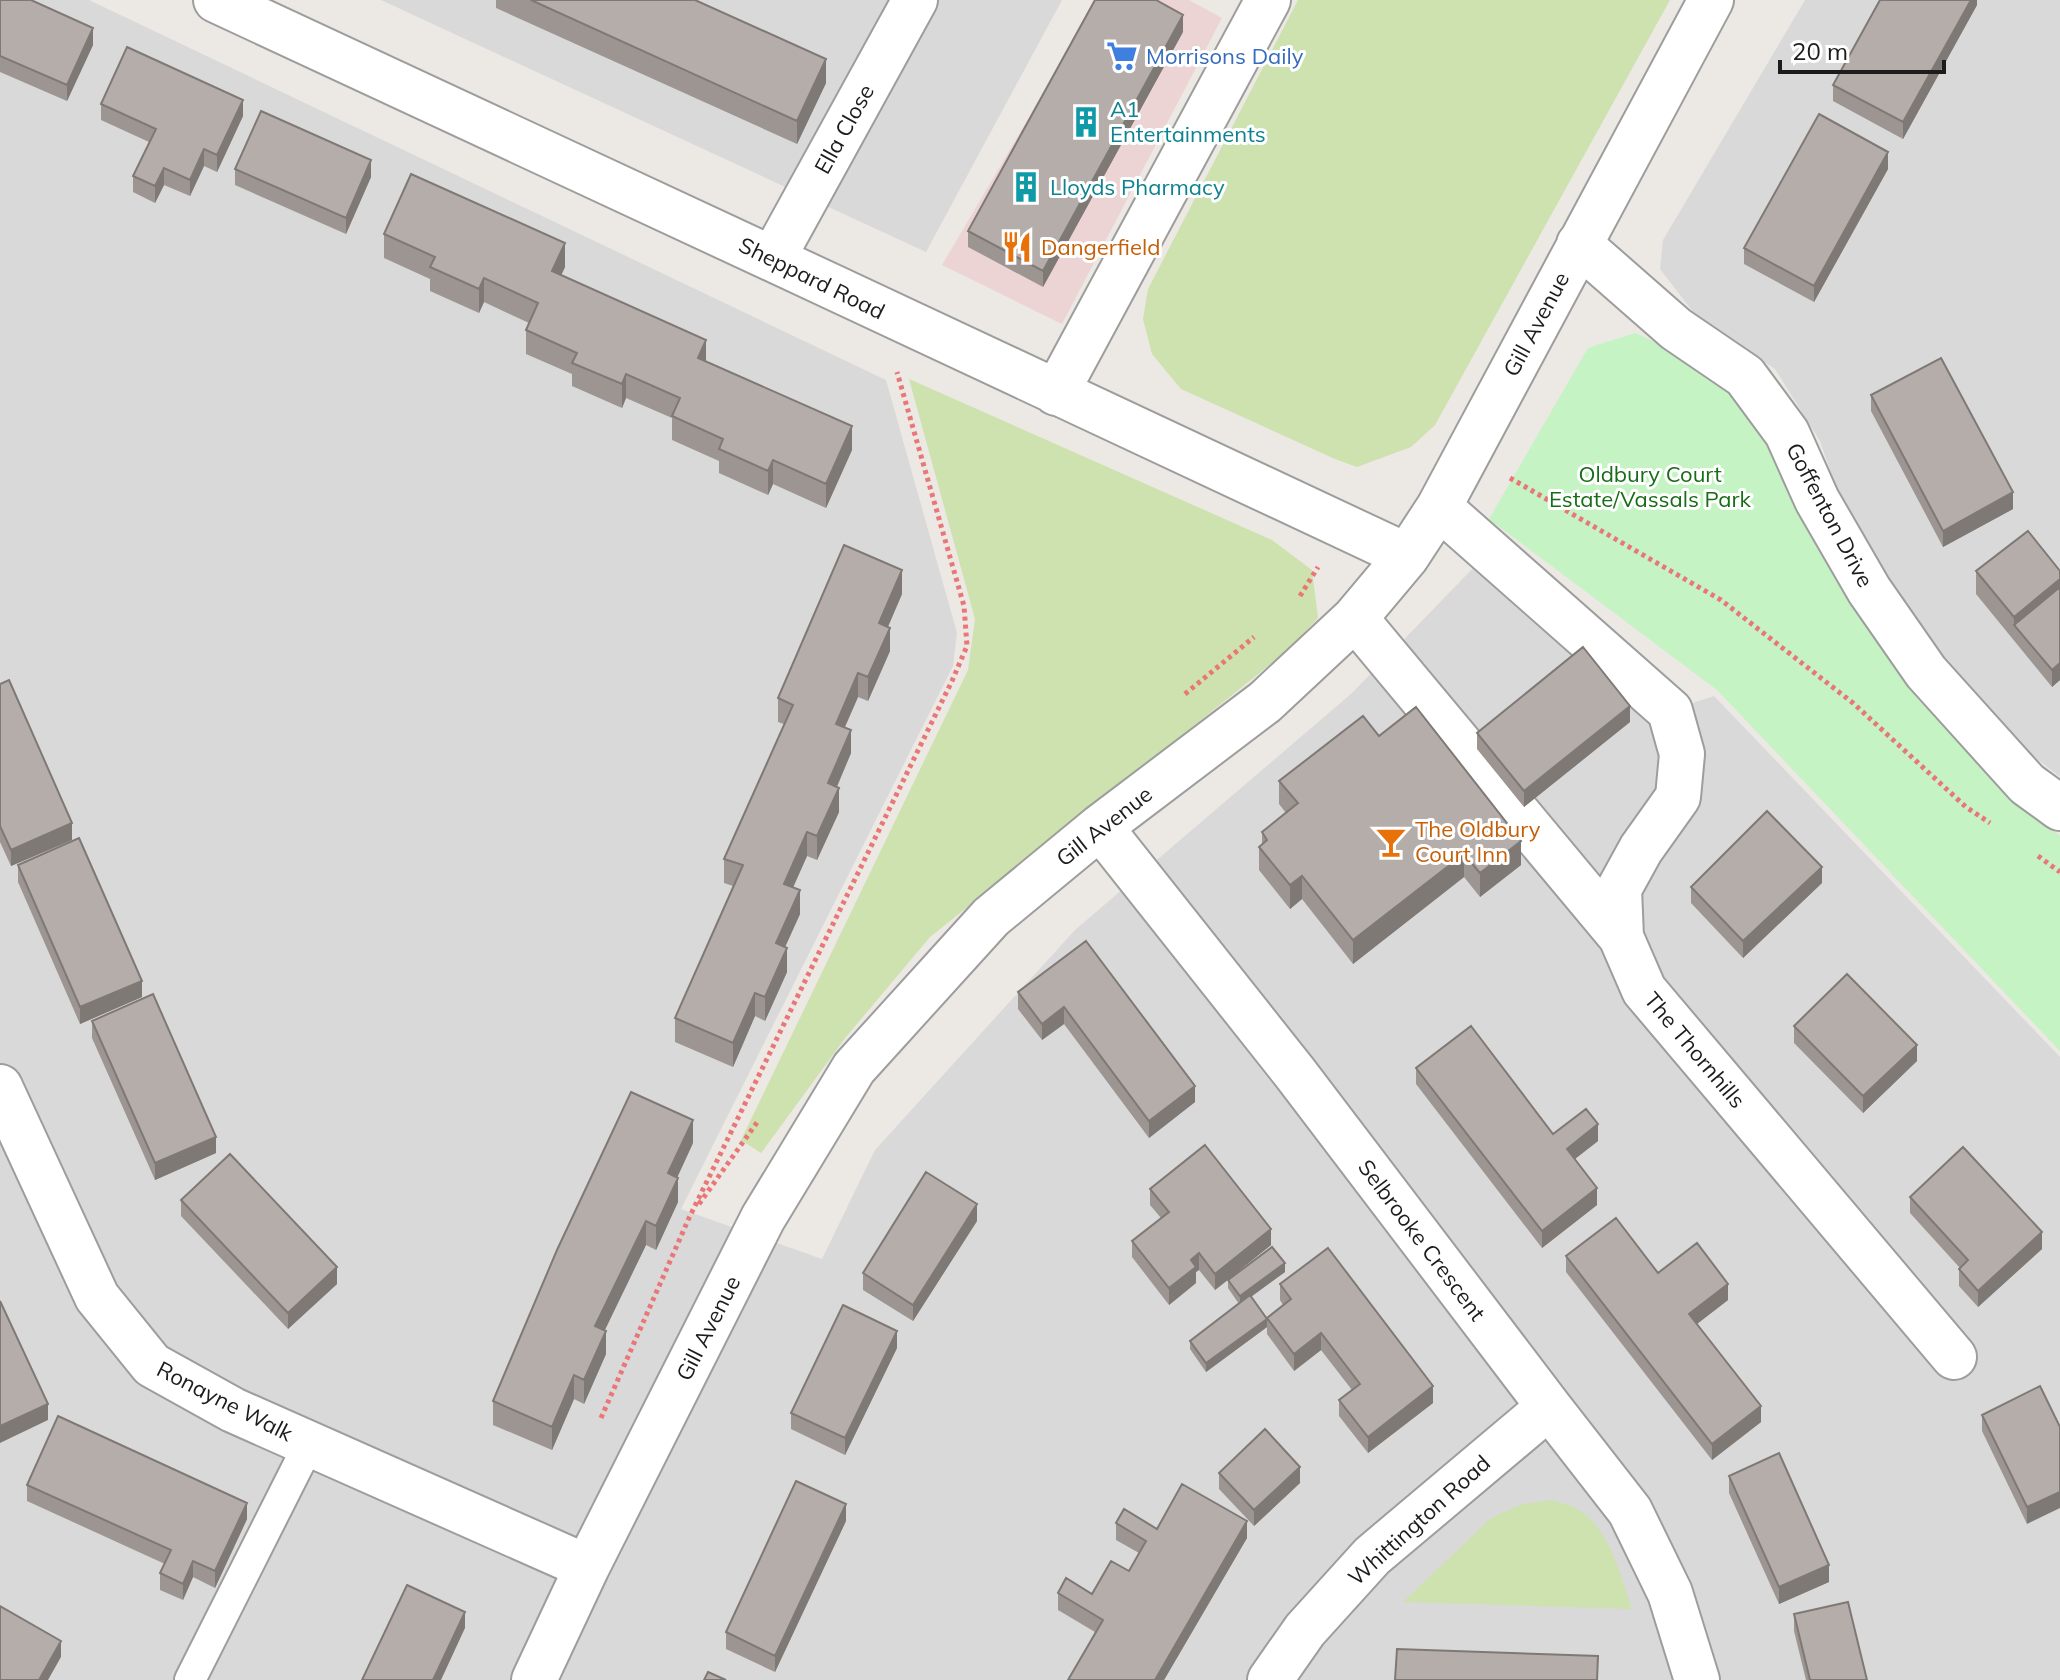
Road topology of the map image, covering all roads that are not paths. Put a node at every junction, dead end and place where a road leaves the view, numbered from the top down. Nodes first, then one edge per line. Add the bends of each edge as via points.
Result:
1 (216, 0) edge
2 (915, 0) edge
3 (1268, 0) edge
4 (1711, 0) edge
5 (1579, 244) junction
6 (773, 258) junction
7 (1056, 393) junction
8 (1439, 507) junction
9 (1407, 556) junction
10 (1355, 618) junction
11 (2060, 808) edge
12 (1100, 827) junction
13 (1621, 937) junction
14 (0, 1087) edge
15 (1954, 1357) dead end
16 (1549, 1407) junction
17 (309, 1444) junction
18 (587, 1567) junction
19 (190, 1680) edge
20 (534, 1680) edge
21 (1270, 1680) edge
22 (1697, 1680) edge

1 - 6 street, Sheppard Road
2 - 6 street, Ella Close
3 - 7 street
4 - 5 street, Gill Avenue
5 - 8 street, Gill Avenue
5 - 11 street, Goffenton Drive via 1676,329 1745,376 1787,433 1817,500 1869,590 1926,672 2027,784
6 - 7 street, Sheppard Road
7 - 9 street, Sheppard Road
8 - 9 street, Gill Avenue
8 - 13 street, The Thornhills via 1670,711 1682,754 1678,797 1619,889
9 - 10 street, Gill Avenue
10 - 12 street, Gill Avenue via 1265,702
10 - 13 street
12 - 16 street, Selbrooke Crescent
12 - 18 street, Gill Avenue via 991,917 854,1068 763,1218
13 - 15 street, The Thornhills via 1644,990
14 - 17 street, Ronayne Walk via 97,1297 152,1365
16 - 21 street, Whittington Road via 1372,1556 1305,1630
16 - 22 street, Selbrooke Crescent via 1630,1511 1670,1593
17 - 18 street, Ronayne Walk
17 - 19 lane
18 - 20 street, Gill Avenue

